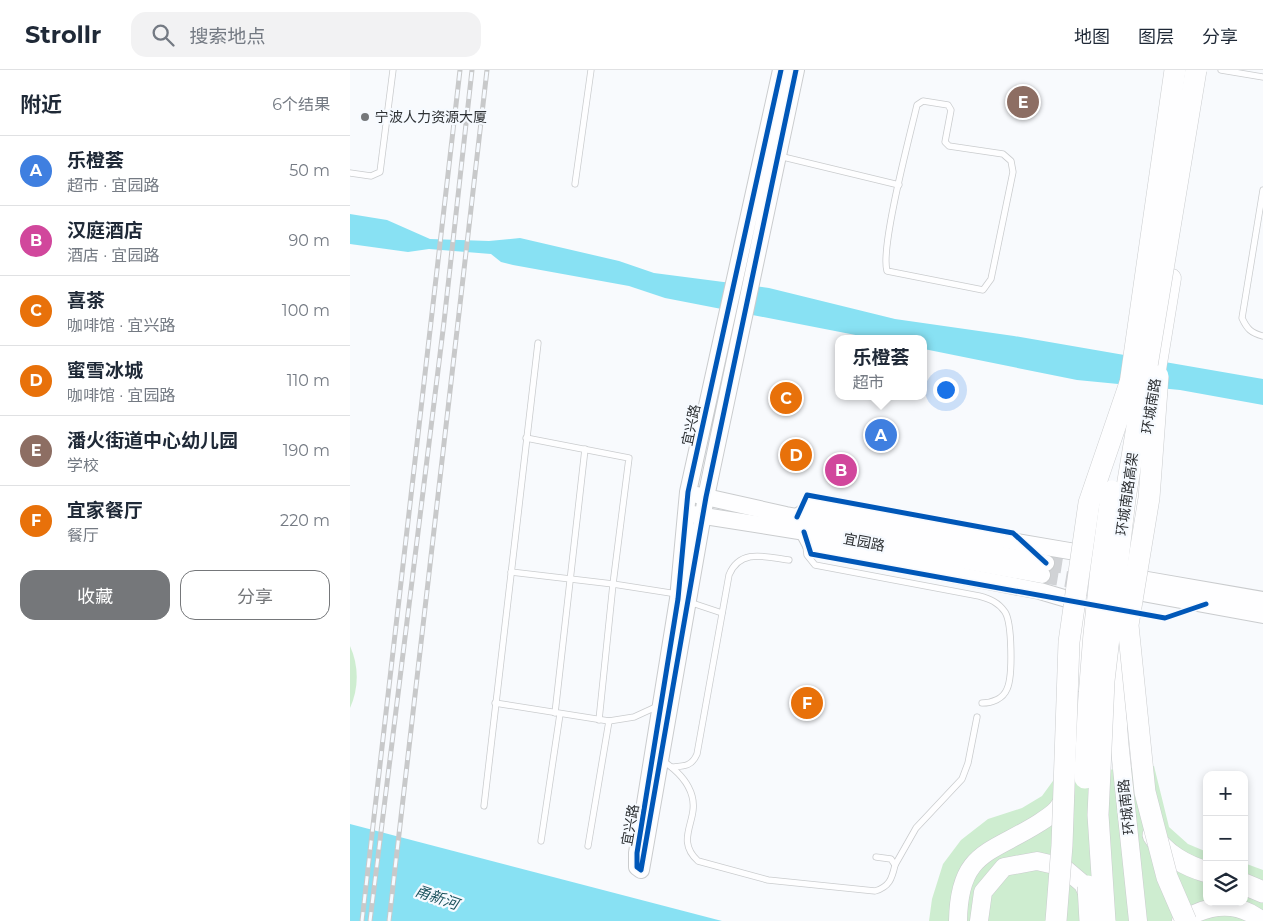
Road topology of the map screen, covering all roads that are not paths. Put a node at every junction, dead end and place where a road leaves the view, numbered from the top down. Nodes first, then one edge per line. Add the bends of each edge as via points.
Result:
1 (393, 70) edge
2 (591, 70) edge
3 (781, 70) edge
4 (796, 70) edge
5 (1170, 70) edge
6 (1175, 70) edge
7 (1196, 70) edge
8 (1206, 70) edge
9 (1221, 70) edge
10 (1263, 77) edge
11 (777, 156) junction
12 (350, 173) edge
13 (575, 184) dead end
14 (899, 185) junction
15 (1263, 190) edge
16 (1169, 233) junction
17 (745, 270) junction
18 (1263, 336) edge
19 (538, 343) dead end
20 (1130, 383) junction
21 (526, 438) junction
22 (585, 448) junction
23 (688, 492) junction
24 (706, 497) junction
25 (685, 513) junction
26 (703, 516) junction
27 (798, 517) junction
28 (804, 532) junction
29 (1094, 556) junction
30 (790, 560) dead end
31 (511, 572) junction
32 (570, 579) junction
33 (613, 584) junction
34 (681, 598) junction
35 (1263, 600) edge
36 (1086, 605) junction
37 (1115, 607) junction
38 (722, 613) junction
39 (1263, 614) edge
40 (495, 703) junction
41 (982, 703) dead end
42 (662, 704) junction
43 (557, 713) junction
44 (977, 717) dead end
45 (599, 720) junction
46 (609, 722) junction
47 (662, 760) junction
48 (484, 806) dead end
49 (541, 842) dead end
50 (588, 846) dead end
51 (876, 857) dead end
52 (896, 865) junction
53 (1203, 870) edge
54 (1248, 886) edge
55 (1263, 892) edge
56 (958, 921) edge
57 (979, 921) edge
58 (1056, 921) edge
59 (1090, 921) edge
60 (1099, 921) edge
61 (1106, 921) edge
62 (1115, 921) edge
63 (1138, 921) edge
64 (1181, 921) edge
65 (1186, 921) edge
66 (1262, 921) edge

1 - 12 lane via 380,172 371,176
2 - 13 lane
3 - 17 street, 宜兴路
4 - 11 street, 宜兴路
5 - 29 main road, 环城南路
6 - 20 highway, 环城南路高架, bridge
7 - 16 highway, 环城南路高架, bridge
8 - 37 main road, 环城南路 via 1124,571
9 - 10 lane
11 - 14 lane
11 - 17 street, 宜兴路
14 - 14 lane via 917,105 923,101 948,105 951,110 945,142 949,146 1003,154 1011,161 1012,172 991,279 983,290 887,271 886,248
15 - 18 lane via 1242,318 1253,334
16 - 61 highway, 环城南路高架, bridge via 1125,499 1104,682 1098,815
16 - 65 highway, bridge via 1149,498 1128,625 1145,792 1167,877
17 - 23 street, 宜兴路 via 725,324
17 - 24 street, 宜兴路 via 743,317
19 - 21 lane
20 - 58 highway, bridge via 1089,503 1068,642 1062,845
20 - 59 highway, 环城南路高架, bridge via 1102,551 1088,702 1084,816
21 - 22 lane
21 - 31 lane
22 - 32 lane
22 - 33 lane via 629,458
23 - 24 street, 宜园路
23 - 25 street, 宜兴路
24 - 26 street, 宜兴路
24 - 27 street, 宜园路
25 - 26 street, 宜园路
25 - 34 street, 宜兴路
26 - 28 street, 宜园路
26 - 34 street, 宜兴路
27 - 28 street, 宜园路 via 1044,569
27 - 29 street, 宜园路 via 812,507
28 - 36 street via 812,547 1040,590
28 - 41 lane via 807,556 815,565 979,596 1001,606 1008,621 1008,689 991,703
29 - 36 main road, 环城南路
30 - 38 lane via 751,555 732,566
31 - 32 lane
31 - 40 lane
32 - 33 lane
32 - 43 lane
33 - 34 lane
33 - 45 lane
34 - 38 lane
34 - 42 street, 宜兴路
34 - 47 street, 宜兴路
35 - 39 street via 1128,583
36 - 56 main road via 1081,651 1081,760 1058,810 1023,833 994,846 968,871 959,900
36 - 62 main road, 环城南路 via 1091,694
37 - 53 highway via 1124,648 1138,788 1150,828 1157,842 1177,859
37 - 63 main road, 环城南路 via 1119,740
38 - 47 lane via 697,754 689,765
40 - 43 lane
40 - 48 lane
42 - 46 lane via 634,717
42 - 47 street, 宜兴路
43 - 45 lane
43 - 49 lane
44 - 52 lane via 962,779 916,828
45 - 46 lane
46 - 50 lane
47 - 47 street, 宜兴路 via 637,852 637,867 642,870
47 - 52 lane via 685,782 692,796 686,844 689,854 698,862 768,880 875,891 884,888 892,879
51 - 52 lane via 892,859
54 - 55 highway
57 - 60 main road, bridge via 983,892 1004,867 1037,861 1063,867 1083,884
64 - 66 main road via 1210,906 1238,908

